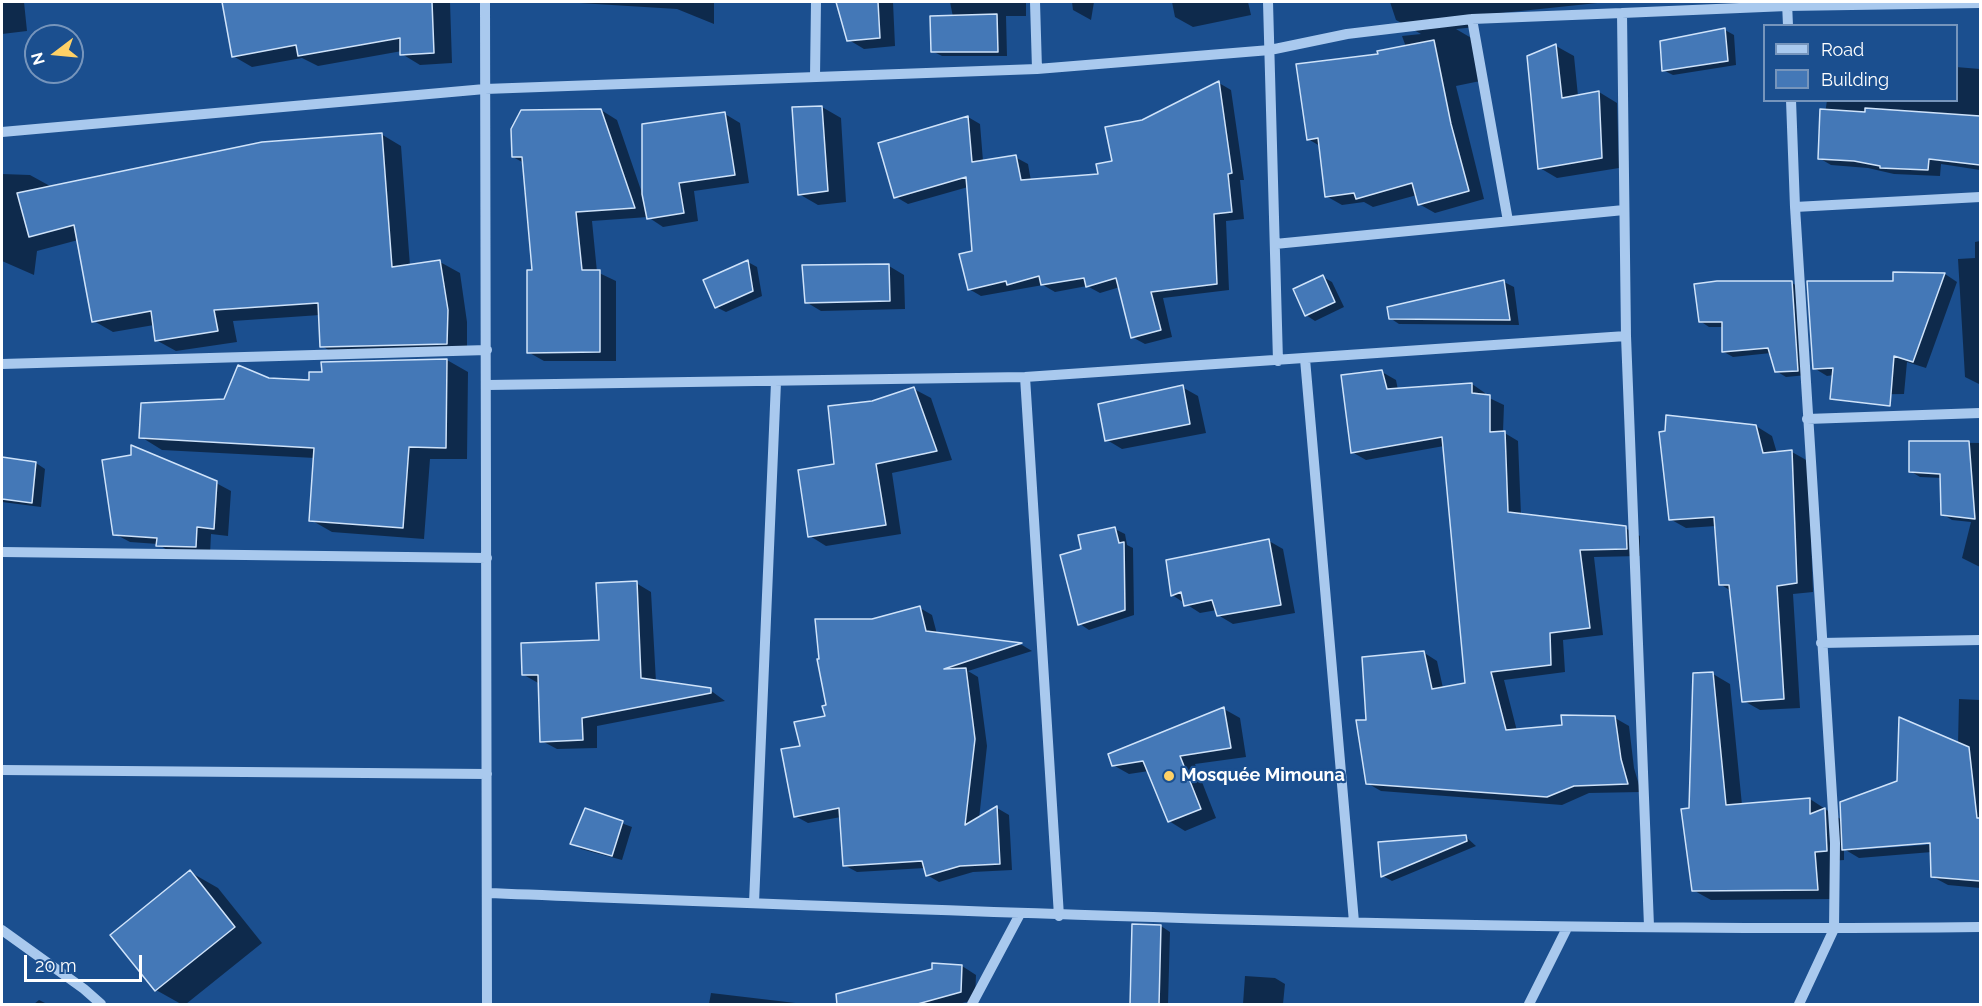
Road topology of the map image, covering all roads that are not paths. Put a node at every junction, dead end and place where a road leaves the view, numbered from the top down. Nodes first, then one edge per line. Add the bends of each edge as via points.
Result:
1 (485, 2) edge
2 (816, 2) edge
3 (1035, 2) edge
4 (1268, 2) edge
5 (1980, 3) edge
6 (1787, 4) edge
7 (1622, 13) junction
8 (1472, 19) junction
9 (1788, 24) edge
10 (1270, 50) junction
11 (1037, 69) junction
12 (815, 77) junction
13 (485, 89) junction
14 (1791, 102) edge
15 (2, 132) edge
16 (1980, 197) edge
17 (1795, 207) junction
18 (1624, 210) junction
19 (1508, 220) junction
20 (1275, 244) junction
21 (1626, 336) junction
22 (487, 350) junction
23 (1305, 359) junction
24 (1278, 361) junction
25 (2, 364) edge
26 (1025, 377) junction
27 (776, 381) junction
28 (488, 385) junction
29 (1980, 413) edge
30 (1807, 418) junction
31 (2, 552) edge
32 (487, 558) junction
33 (1980, 640) edge
34 (1821, 643) junction
35 (2, 770) edge
36 (487, 774) junction
37 (487, 893) junction
38 (754, 903) junction
39 (1020, 914) junction
40 (1059, 916) junction
41 (1354, 922) junction
42 (1649, 927) junction
43 (1980, 927) edge
44 (1568, 928) junction
45 (1834, 929) junction
46 (2, 930) edge
47 (101, 1005) edge
48 (487, 1005) edge
49 (972, 1005) edge
50 (1529, 1005) edge
51 (1799, 1005) edge

1 - 13 street
2 - 12 street
3 - 11 street
4 - 10 street
5 - 6 street
6 - 7 street
6 - 9 street
7 - 8 street
7 - 18 street
8 - 10 street via 1347,34
8 - 19 street
10 - 11 street
10 - 20 street
11 - 12 street
12 - 13 street
13 - 15 street
13 - 22 street
14 - 17 street
16 - 17 street
17 - 30 street
18 - 19 street
18 - 21 street
19 - 20 street
20 - 24 street
21 - 23 street
21 - 42 street
22 - 25 street
22 - 28 street
23 - 24 street
23 - 41 street
24 - 26 street
26 - 27 street
26 - 40 street
27 - 28 street
27 - 38 street
28 - 32 street
29 - 30 street
30 - 34 street
31 - 32 street
32 - 36 street
33 - 34 street
34 - 45 street via 1835,843
35 - 36 street
36 - 37 street
37 - 38 street
37 - 48 street
38 - 39 street
39 - 40 street
39 - 49 street
40 - 41 street
41 - 44 street
42 - 44 street
42 - 45 street
43 - 45 street
44 - 50 street
45 - 51 street
46 - 47 street

